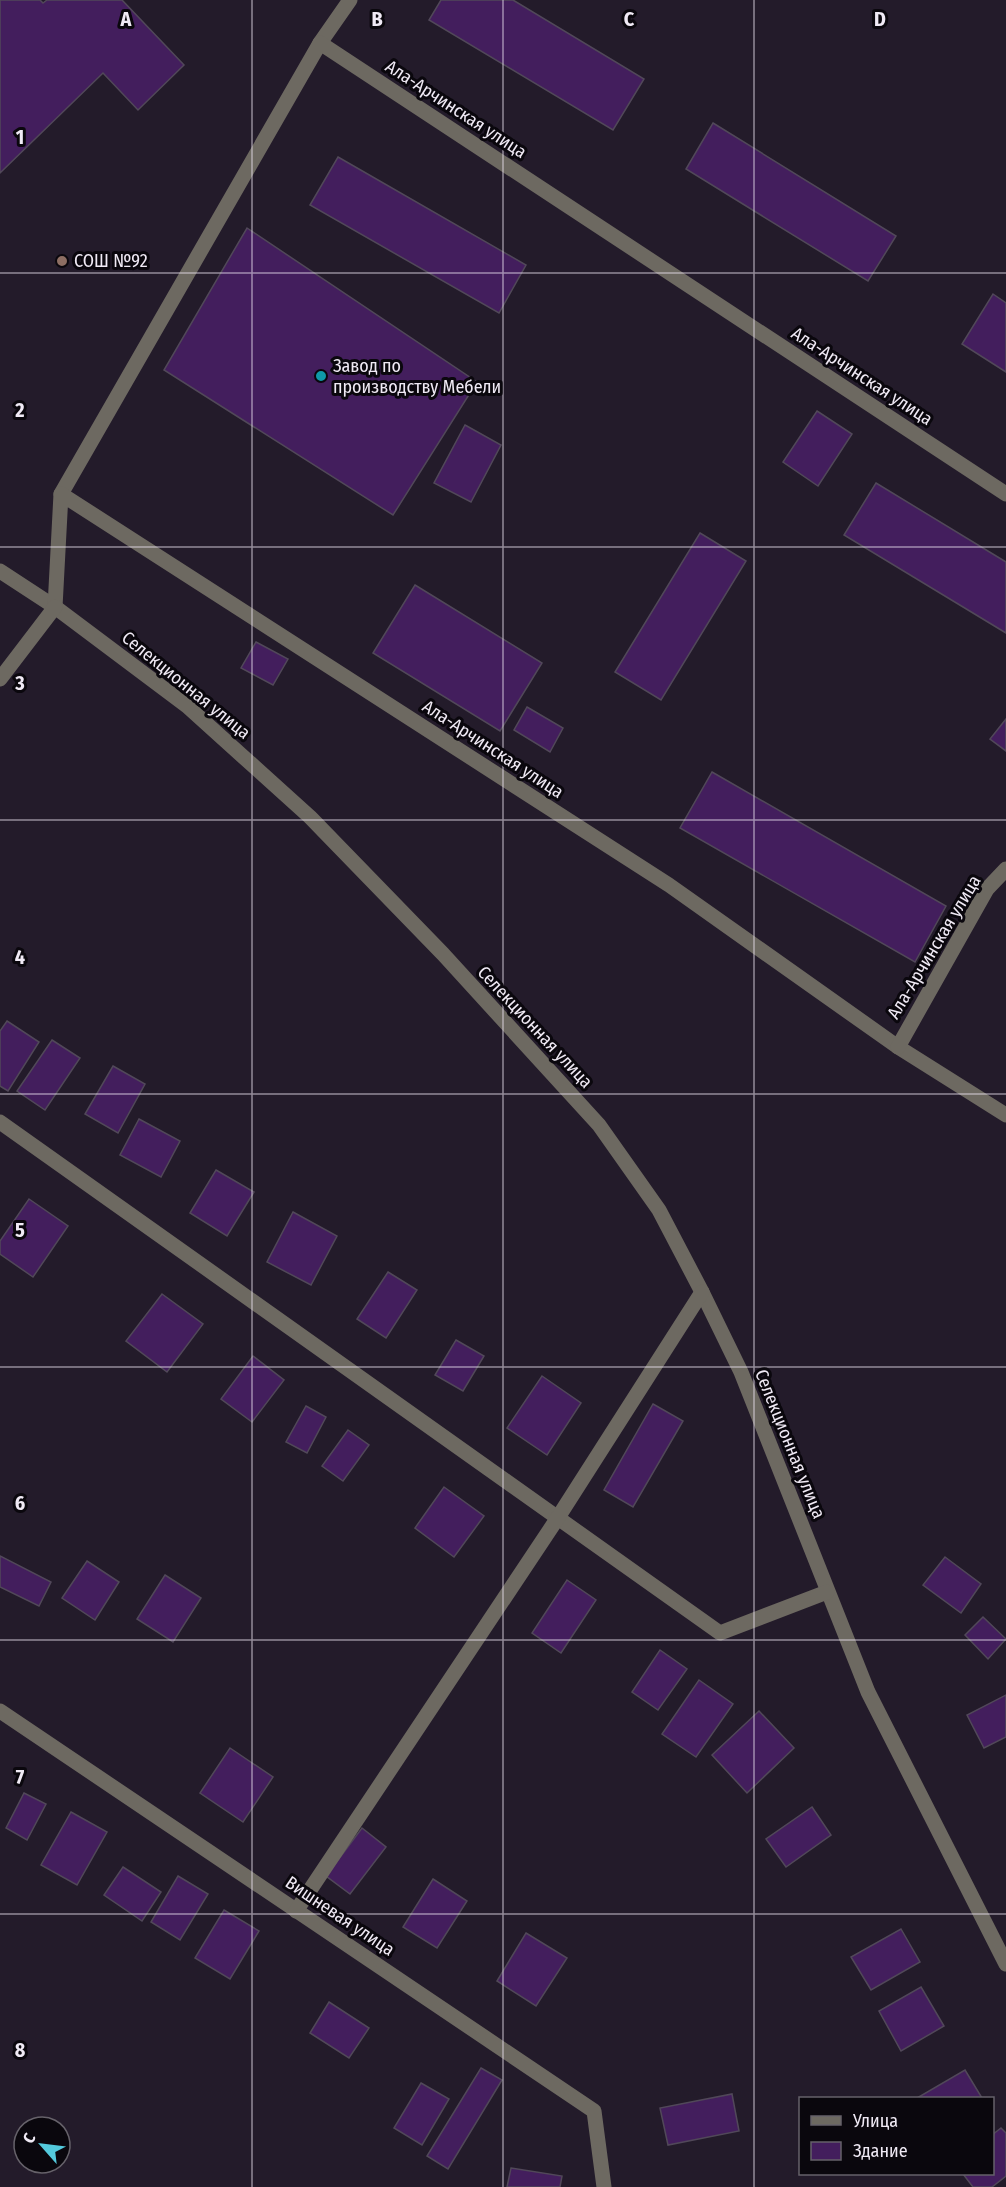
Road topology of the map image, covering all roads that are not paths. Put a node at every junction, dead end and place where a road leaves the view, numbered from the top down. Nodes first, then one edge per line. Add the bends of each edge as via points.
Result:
1 (350, 0) edge
2 (320, 43) junction
3 (61, 494) junction
4 (1006, 494) edge
5 (0, 570) edge
6 (55, 607) junction
7 (0, 679) edge
8 (1006, 869) edge
9 (898, 1047) junction
10 (1006, 1115) edge
11 (0, 1122) edge
12 (702, 1292) junction
13 (557, 1519) junction
14 (827, 1592) junction
15 (0, 1711) edge
16 (296, 1911) junction
17 (1006, 1964) edge
18 (604, 2187) edge

1 - 2 street
2 - 3 street
2 - 4 street, Ала-Арчинская улица
3 - 6 street
3 - 9 street, Ала-Арчинская улица via 669,885
5 - 6 street, Селекционная улица
6 - 7 street
6 - 12 street, Селекционная улица via 187,706 310,817 443,954 599,1125 659,1210
8 - 9 street, Ала-Арчинская улица via 987,889
9 - 10 street, Ала-Арчинская улица
11 - 13 street
12 - 13 street
12 - 14 street, Селекционная улица via 741,1372
13 - 14 street via 720,1633
13 - 16 street
14 - 17 street, Селекционная улица via 868,1692
15 - 16 street, Вишневая улица
16 - 18 street, Вишневая улица via 594,2111

